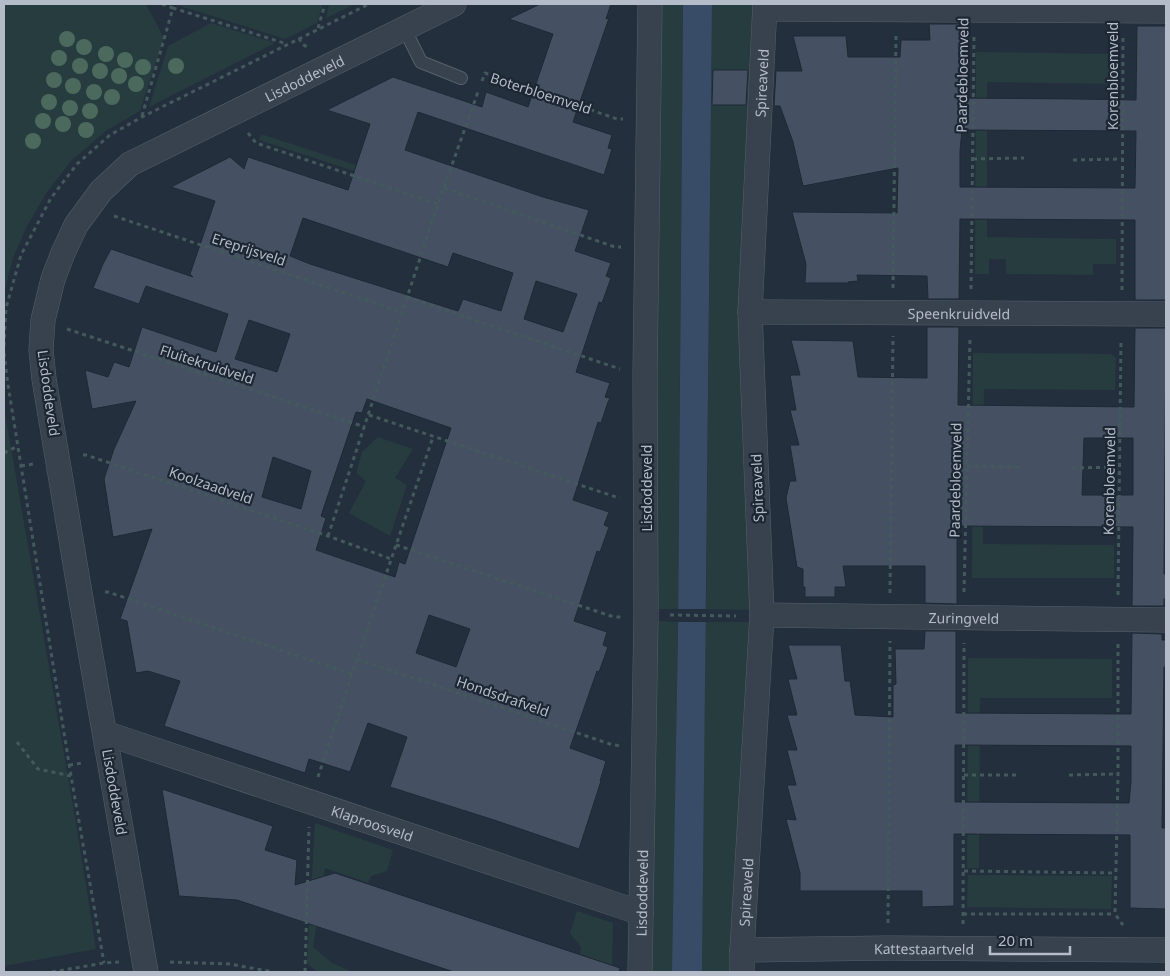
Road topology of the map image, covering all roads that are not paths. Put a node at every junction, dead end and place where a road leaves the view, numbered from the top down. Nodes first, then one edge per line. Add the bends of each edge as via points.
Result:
1 (454, 4) edge
2 (650, 4) edge
3 (766, 6) edge
4 (1166, 11) edge
5 (404, 28) junction
6 (461, 78) dead end
7 (750, 312) junction
8 (1166, 314) edge
9 (762, 615) junction
10 (1166, 620) edge
11 (105, 733) junction
12 (641, 913) junction
13 (1166, 950) edge
14 (742, 961) edge
15 (146, 972) edge
16 (640, 972) edge

1 - 5 street, Lisdoddeveld
2 - 12 street, Lisdoddeveld via 645,375 646,500 653,615 644,750
3 - 4 street
3 - 7 street, Spireaveld
5 - 6 lane via 421,62
5 - 11 street, Lisdoddeveld via 130,164 101,191 76,225 63,253 43,320 41,350 80,599
7 - 8 street, Speenkruidveld
7 - 9 street, Spireaveld
9 - 10 street, Zuringveld
9 - 14 street, Spireaveld
11 - 12 street, Klaproosveld
11 - 15 street, Lisdoddeveld
12 - 16 street, Lisdoddeveld
13 - 14 street, Kattestaartveld via 888,948

